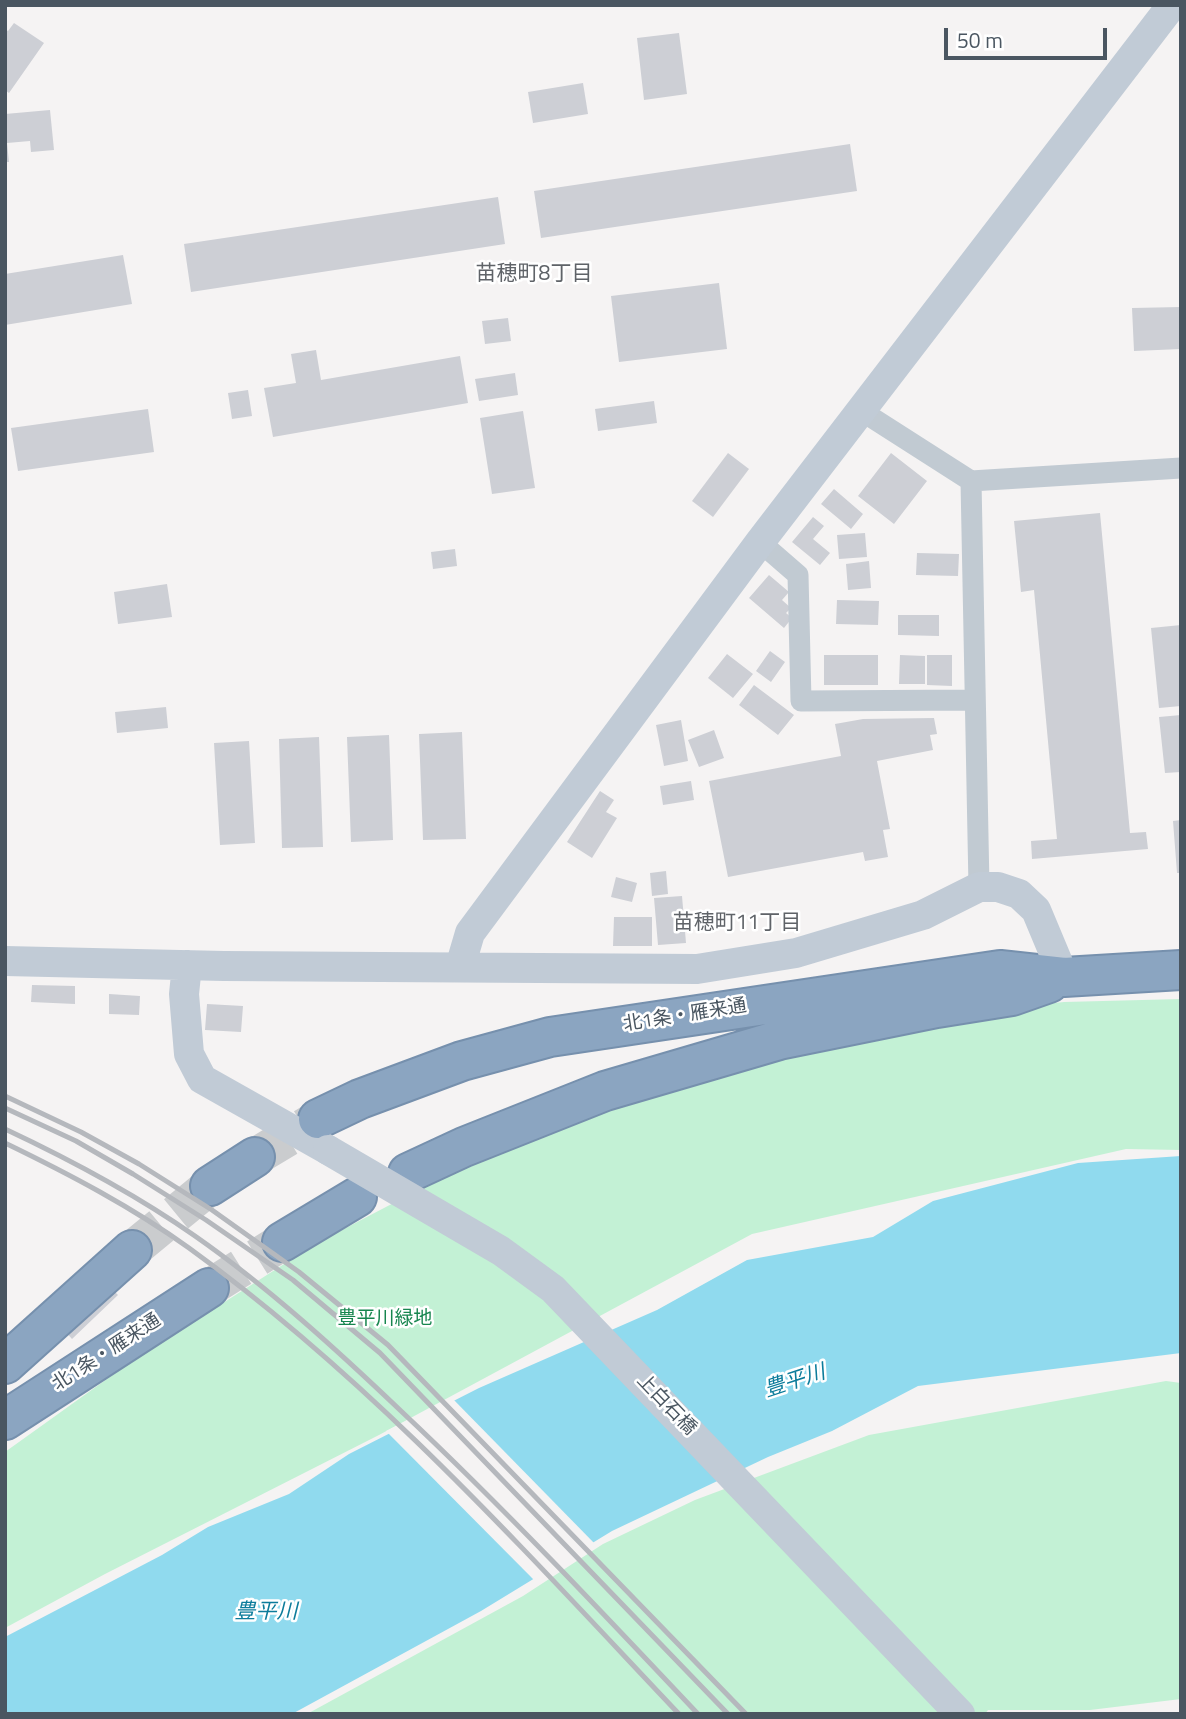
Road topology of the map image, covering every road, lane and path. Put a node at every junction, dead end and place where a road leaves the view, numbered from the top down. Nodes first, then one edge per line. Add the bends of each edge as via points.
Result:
1 (1172, 5) edge
2 (860, 410) junction
3 (1181, 468) edge
4 (971, 481) junction
5 (760, 541) junction
6 (975, 700) junction
7 (979, 887) junction
8 (5, 961) edge
9 (187, 965) junction
10 (460, 967) junction
11 (1181, 970) edge
12 (1064, 977) junction
13 (323, 1135) junction
14 (255, 1157) tunnel mouth
15 (408, 1173) dead end
16 (210, 1186) tunnel mouth
17 (357, 1197) dead end
18 (282, 1242) tunnel mouth
19 (132, 1250) tunnel mouth
20 (209, 1287) tunnel mouth
21 (5, 1364) edge
22 (5, 1419) edge
23 (960, 1714) edge

1 - 2 street
2 - 4 street
2 - 5 street
3 - 4 street
4 - 6 street
5 - 6 street via 798,575 801,701
5 - 10 street via 470,933
6 - 7 street
7 - 10 street via 922,915 796,953 696,969
7 - 12 street via 1019,894 1036,910
8 - 9 street
9 - 10 street
9 - 13 street, 上白石橋 via 184,994 189,1054 202,1079
11 - 12 highway, 北1条・雁来通
12 - 13 highway, 北1条・雁来通 via 1000,970 550,1037 462,1060 360,1099
12 - 15 highway, 北1条・雁来通 via 1012,996 779,1040 605,1091
13 - 23 street, 上白石橋, bridge via 553,1289
14 - 16 highway
17 - 18 highway
19 - 21 highway
20 - 22 highway, 北1条・雁来通

